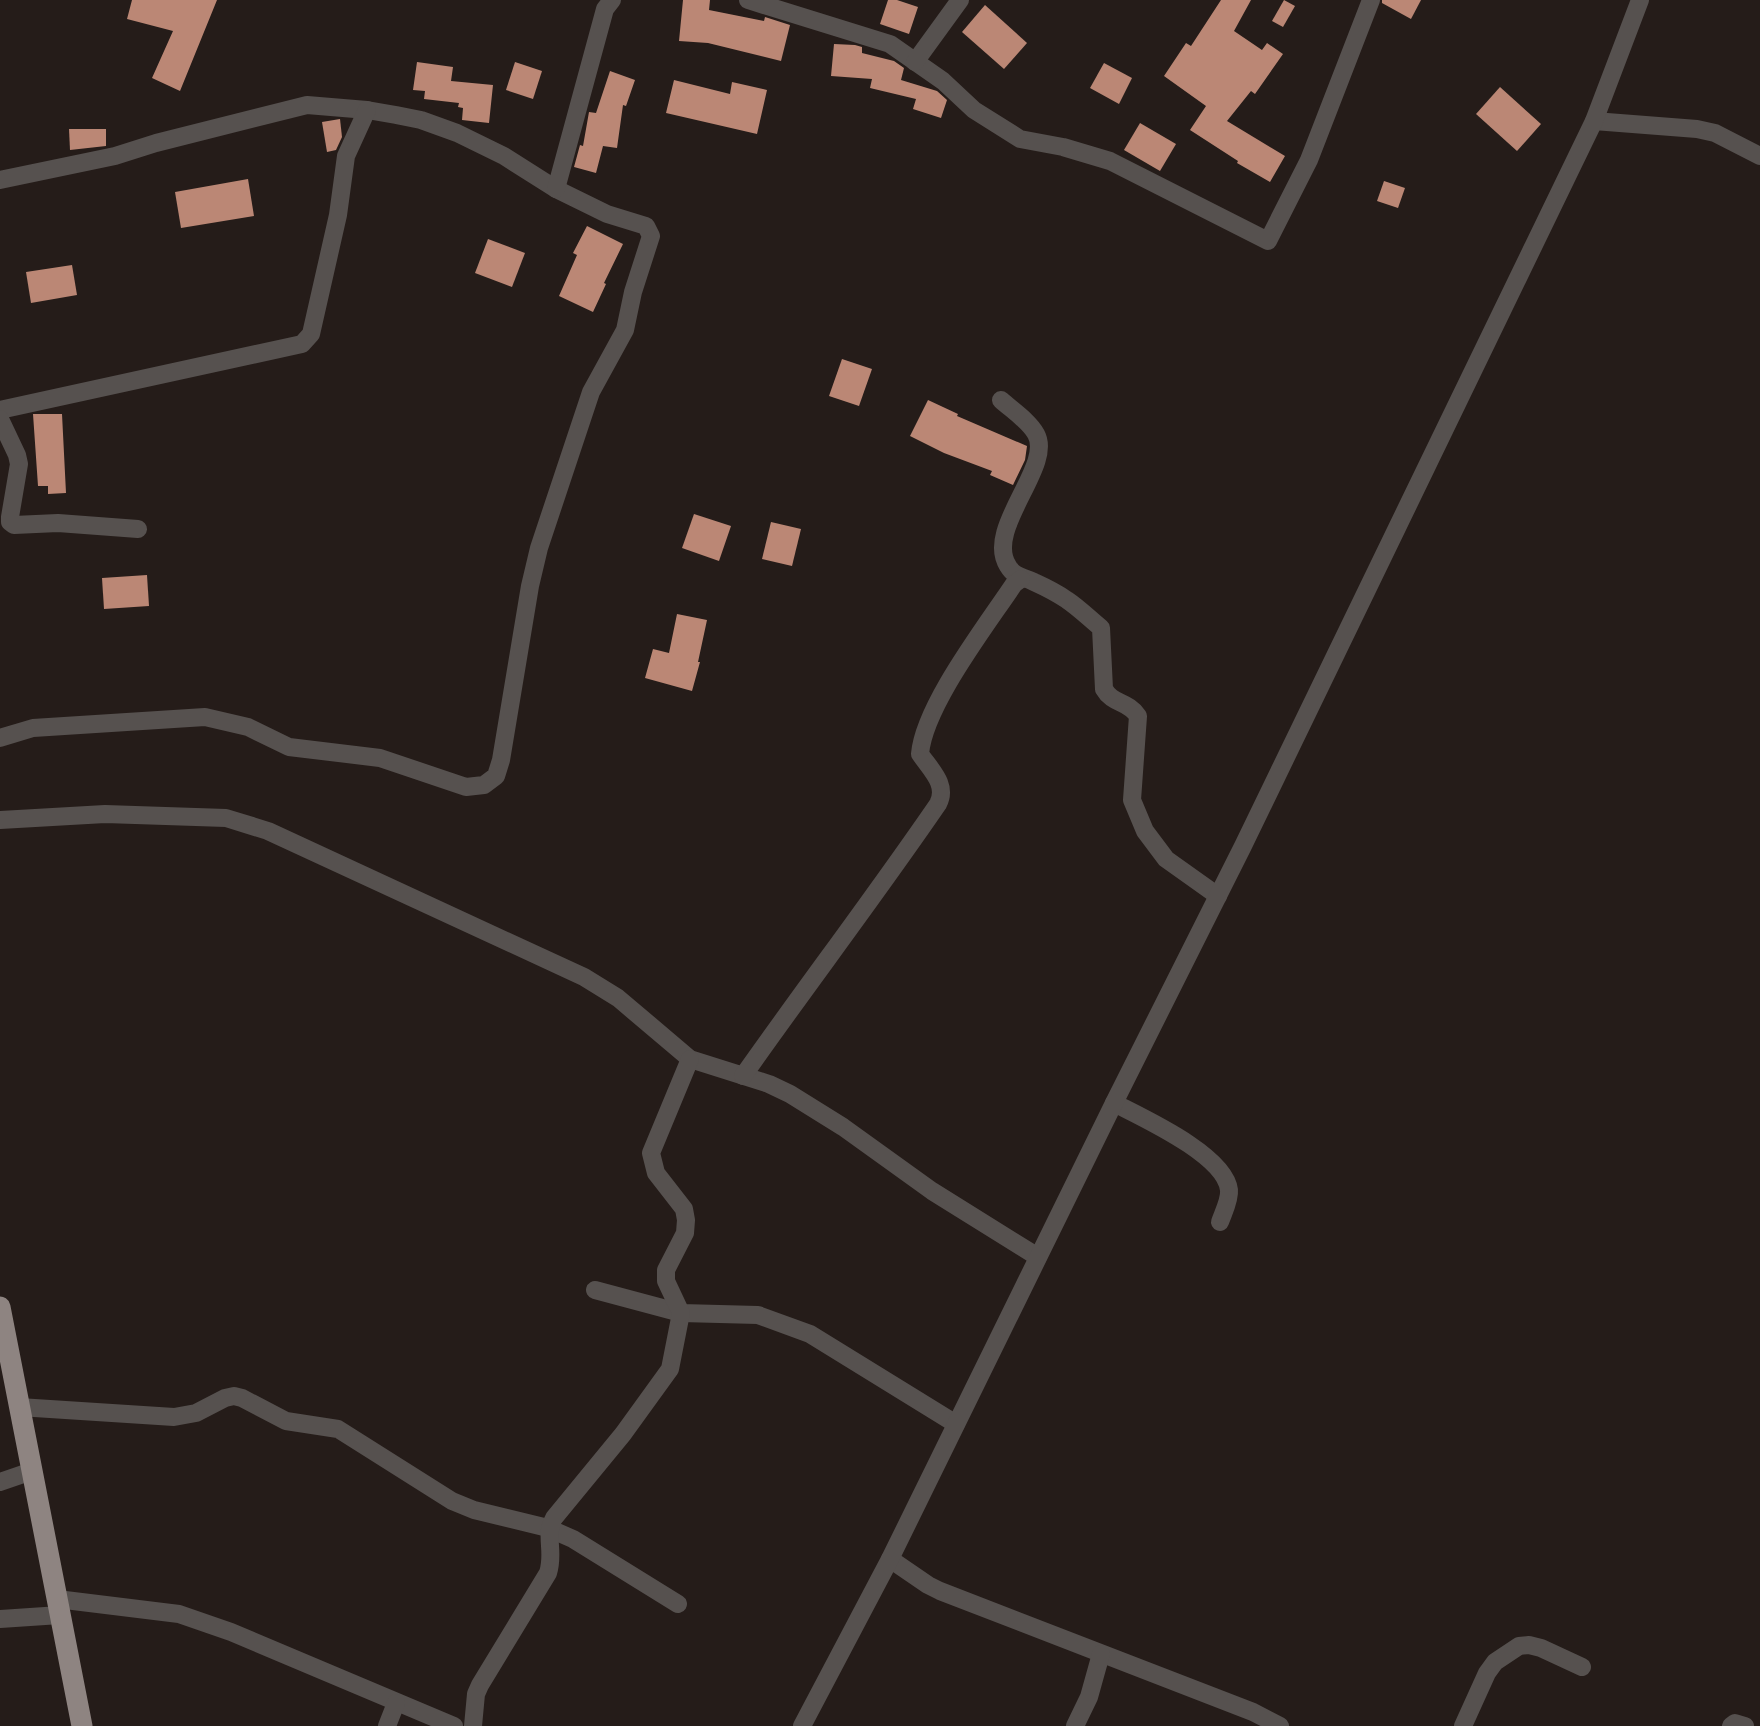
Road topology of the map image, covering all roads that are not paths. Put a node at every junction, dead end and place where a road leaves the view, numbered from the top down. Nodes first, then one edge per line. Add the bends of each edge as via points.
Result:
1 (612, 0) edge
2 (748, 0) edge
3 (960, 0) edge
4 (1371, 0) edge
5 (1640, 0) edge
6 (915, 62) junction
7 (367, 110) junction
8 (1594, 121) junction
9 (1760, 156) edge
10 (0, 180) edge
11 (556, 189) junction
12 (1001, 400) dead end
13 (0, 410) edge
14 (0, 419) edge
15 (138, 529) dead end
16 (1021, 579) junction
17 (0, 738) edge
18 (0, 820) edge
19 (1218, 896) junction
20 (690, 1059) junction
21 (743, 1076) junction
22 (1114, 1103) junction
23 (1220, 1222) dead end
24 (1038, 1257) junction
25 (595, 1290) dead end
26 (0, 1307) edge
27 (681, 1313) junction
28 (19, 1407) junction
29 (956, 1424) junction
30 (32, 1471) junction
31 (0, 1482) edge
32 (548, 1528) junction
33 (890, 1559) junction
34 (678, 1604) dead end
35 (59, 1607) junction
36 (0, 1619) edge
37 (1101, 1654) junction
38 (1582, 1667) dead end
39 (396, 1703) junction
40 (1250, 1719) edge
41 (82, 1726) edge
42 (387, 1726) edge
43 (454, 1726) edge
44 (473, 1726) edge
45 (802, 1726) edge
46 (1075, 1726) edge
47 (1280, 1726) edge
48 (1462, 1726) edge
49 (1731, 1726) edge
50 (1745, 1726) edge

1 - 11 street via 605,9
2 - 6 street via 890,44
3 - 6 street
4 - 6 street via 1309,160 1268,241 1110,161 1020,139 974,110
5 - 8 street
7 - 10 street via 307,105 115,156
7 - 11 street via 421,120 457,133
7 - 13 street via 346,156 338,215 311,334 302,344
8 - 9 street via 1697,129
8 - 19 street
11 - 17 street via 607,214 646,226 651,236 625,330 592,392 539,548 496,776 484,785 466,787 380,758 289,747 248,727 205,717 33,728
12 - 16 street via 1040,443 1006,528 1002,551
14 - 15 street via 19,464 10,522
16 - 19 street via 1067,600 1101,628 1104,689 1138,716 1132,800 1145,831 1166,859
16 - 21 street via 944,690 925,733 920,754 942,786 938,804
18 - 20 street via 105,814 226,818 268,831 584,977 618,998
19 - 22 street
20 - 21 street
20 - 27 street via 651,1153 656,1173 684,1209 685,1233 666,1269 666,1281
21 - 24 street via 801,1100 932,1191
22 - 23 street via 1195,1149 1216,1167 1229,1193
22 - 24 street
24 - 29 street
25 - 27 street
26 - 28 main road
27 - 29 street via 758,1315 810,1334
27 - 32 street via 670,1369
28 - 30 main road
28 - 32 street via 174,1417 196,1413 225,1398 242,1398 286,1420 338,1429 452,1502
29 - 33 street
30 - 31 street
30 - 35 main road
32 - 34 street
32 - 44 street via 552,1558 548,1573 480,1685
33 - 37 street via 928,1585
33 - 45 street
35 - 36 street
35 - 39 street via 179,1614
35 - 41 main road
37 - 40 street
37 - 46 street via 1089,1698
38 - 48 street via 1541,1648 1520,1646 1495,1662
39 - 42 street
39 - 43 street
40 - 47 street
49 - 50 street

